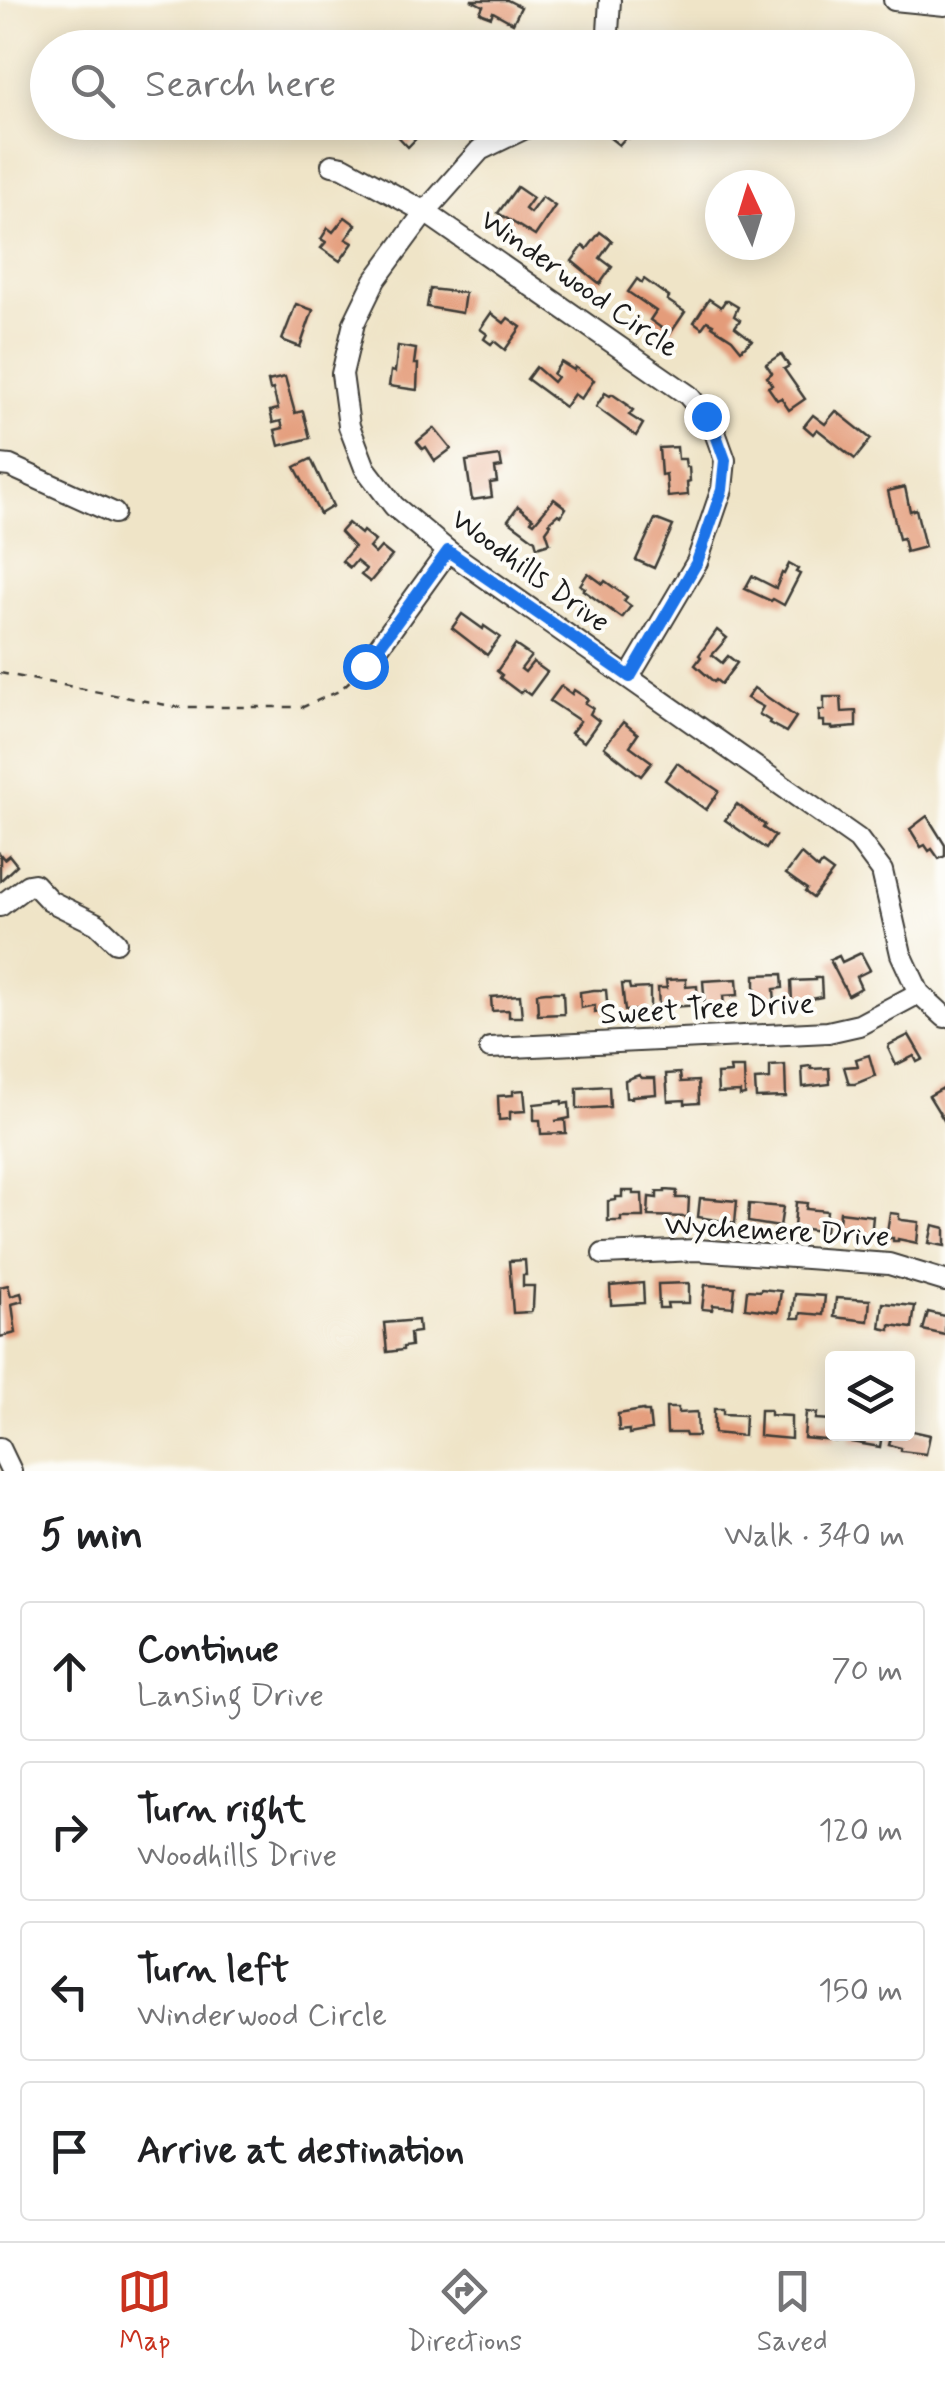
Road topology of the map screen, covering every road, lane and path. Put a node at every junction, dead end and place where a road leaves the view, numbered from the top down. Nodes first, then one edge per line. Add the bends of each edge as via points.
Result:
1 (610, 0) edge
2 (894, 0) edge
3 (945, 5) edge
4 (608, 30) edge
5 (501, 140) edge
6 (332, 165) dead end
7 (424, 212) junction
8 (0, 465) edge
9 (114, 513) dead end
10 (448, 551) junction
11 (365, 666) joint
12 (0, 673) edge
13 (630, 677) junction
14 (0, 906) edge
15 (116, 942) dead end
16 (919, 993) junction
17 (945, 1017) edge
18 (490, 1048) dead end
19 (603, 1254) dead end
20 (945, 1281) edge
21 (0, 1448) edge
22 (10, 1471) edge

1 - 4 street
2 - 3 street
5 - 7 street, Woodhills Drive via 480,150
6 - 7 street, Winderwood Circle
7 - 10 street, Woodhills Drive via 375,280 354,323 342,374 349,426 365,468 394,506
7 - 13 street, Winderwood Circle via 688,395 712,424 725,460 722,490 697,562
8 - 9 street
10 - 11 street
10 - 13 street, Woodhills Drive
11 - 12 path via 340,691 303,707 177,707
13 - 16 street, Woodhills Drive via 858,839 882,871 901,954
14 - 15 street via 34,884
16 - 17 street, Woodhills Drive
16 - 18 street, Sweet Tree Drive via 859,1026 828,1032
19 - 20 street, Wychemere Drive via 697,1250 889,1264
21 - 22 street

